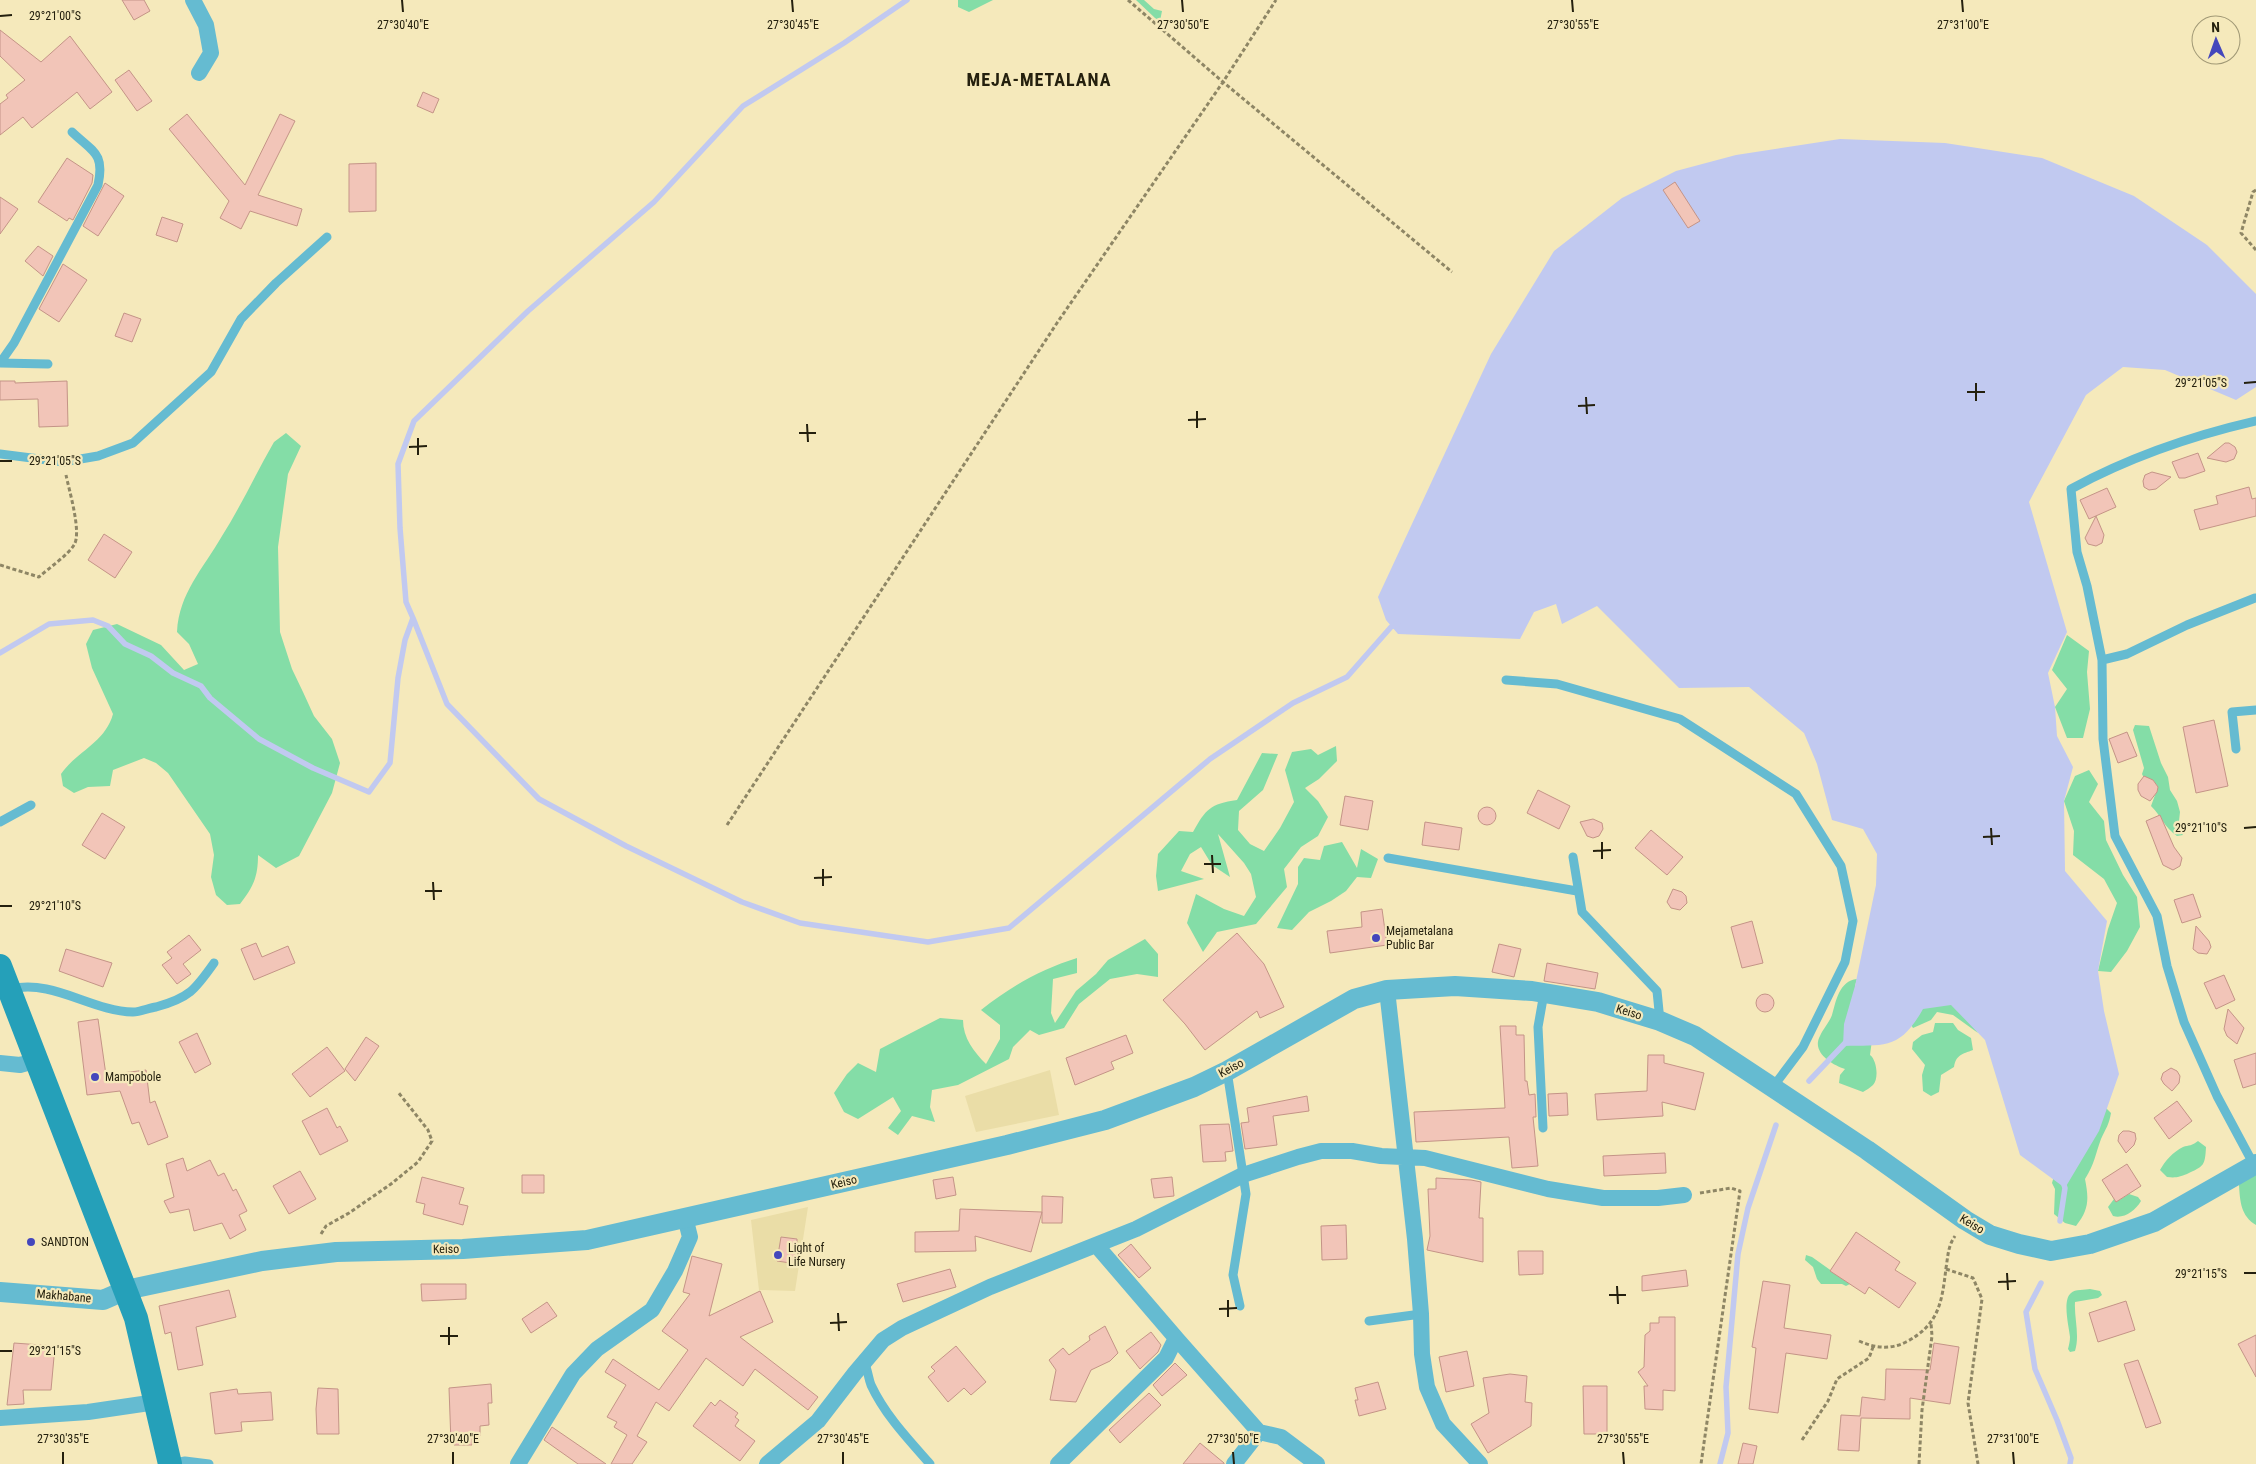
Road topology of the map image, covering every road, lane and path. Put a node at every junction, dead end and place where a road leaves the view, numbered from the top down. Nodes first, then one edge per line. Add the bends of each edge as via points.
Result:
1 (193, 0) edge
2 (1128, 0) edge
3 (1276, 0) edge
4 (199, 73) dead end
5 (1223, 82) junction
6 (72, 132) dead end
7 (2256, 190) edge
8 (327, 237) dead end
9 (2256, 250) edge
10 (1452, 272) dead end
11 (0, 363) edge
12 (48, 364) dead end
13 (2256, 420) edge
14 (0, 454) edge
15 (63, 462) junction
16 (0, 565) edge
17 (2255, 598) edge
18 (2102, 660) junction
19 (1506, 680) dead end
20 (2256, 710) edge
21 (2236, 749) dead end
22 (31, 805) dead end
23 (0, 822) edge
24 (727, 825) dead end
25 (1573, 857) dead end
26 (1388, 858) dead end
27 (1578, 891) junction
28 (214, 963) dead end
29 (0, 966) edge
30 (8, 990) junction
31 (1387, 990) junction
32 (1544, 993) junction
33 (1660, 1021) junction
34 (38, 1060) junction
35 (0, 1063) edge
36 (1227, 1071) junction
37 (1773, 1087) junction
38 (398, 1092) dead end
39 (1543, 1128) dead end
40 (1406, 1158) junction
41 (2255, 1164) edge
42 (1243, 1176) junction
43 (1684, 1195) joint
44 (685, 1217) junction
45 (1965, 1220) junction
46 (1097, 1246) junction
47 (327, 1253) junction
48 (1946, 1269) junction
49 (126, 1290) junction
50 (0, 1292) edge
51 (1240, 1306) dead end
52 (1421, 1314) junction
53 (1369, 1321) dead end
54 (1931, 1322) junction
55 (1176, 1338) junction
56 (1859, 1341) dead end
57 (1873, 1347) junction
58 (864, 1362) junction
59 (156, 1402) junction
60 (0, 1418) edge
61 (1259, 1432) junction
62 (1802, 1440) dead end
63 (170, 1464) edge
64 (209, 1464) edge
65 (518, 1464) edge
66 (767, 1464) edge
67 (930, 1464) edge
68 (1058, 1464) edge
69 (1234, 1464) edge
70 (1317, 1464) edge
71 (1480, 1464) edge
72 (1701, 1464) edge
73 (1919, 1464) edge
74 (1978, 1464) edge

1 - 4 street via 206,25 212,53
2 - 5 path
3 - 5 path
5 - 10 path
5 - 24 path via 1057,322
6 - 11 lane via 94,152 102,168 98,185 14,343
7 - 9 path via 2241,234
8 - 15 lane via 276,282 241,319 211,372 162,419 133,443 98,456
11 - 12 lane
13 - 18 lane via 2207,432 2120,464 2071,489 2076,552 2087,586
14 - 15 lane
15 - 16 path via 77,536 74,545 39,577
17 - 18 lane via 2127,654
18 - 41 lane via 2103,739 2115,836 2157,916 2167,966 2184,1022 2216,1096
19 - 37 lane via 1557,684 1680,720 1796,794 1842,866 1854,921 1845,962 1803,1047
20 - 21 lane via 2232,712
22 - 23 lane
25 - 27 lane
26 - 27 lane
27 - 33 lane via 1582,912 1657,991
28 - 30 lane via 195,990 176,1002 135,1012 103,1007 47,988 25,986
29 - 30 main road
30 - 34 main road
31 - 32 street, Keiso via 1455,986
31 - 36 street, Keiso via 1354,1000
31 - 40 street
32 - 33 street, Keiso via 1598,1002
32 - 39 lane via 1538,1027
33 - 37 street, Keiso via 1695,1036
34 - 35 street via 20,1065
34 - 49 main road
36 - 42 lane
36 - 44 street, Keiso via 1194,1087 1105,1120
37 - 45 street, Keiso
38 - 47 path via 428,1130 432,1141 418,1162 391,1184 326,1226 321,1234
40 - 42 street via 1352,1151 1321,1151
40 - 43 street via 1424,1158 1548,1189 1603,1198
40 - 52 street
41 - 45 street, Keiso via 2154,1222 2090,1244 2051,1251 1990,1235
42 - 46 street
42 - 51 lane via 1246,1194 1233,1275
43 - 72 path via 1731,1188 1740,1191
44 - 47 street, Keiso via 587,1240 463,1249
44 - 65 street via 690,1237 652,1310 597,1349 573,1374
45 - 48 path via 1949,1245
46 - 55 street
46 - 58 street via 990,1286 902,1328 883,1340
47 - 49 street, Keiso via 262,1261
48 - 54 path via 1936,1317
48 - 74 path via 1973,1278 1982,1299 1968,1403
49 - 50 street, Makhabane via 103,1300
49 - 59 main road
52 - 53 lane
52 - 71 street via 1427,1387 1443,1424
54 - 57 path via 1918,1336 1896,1347
54 - 73 path
55 - 61 street
55 - 68 street via 1166,1358
56 - 57 path
57 - 62 path via 1869,1358 1837,1380 1828,1401
58 - 66 street via 818,1421
58 - 67 lane via 870,1383 891,1420
59 - 60 street via 88,1412
59 - 63 main road
61 - 69 street
61 - 70 street via 1281,1437
63 - 64 lane via 184,1461

